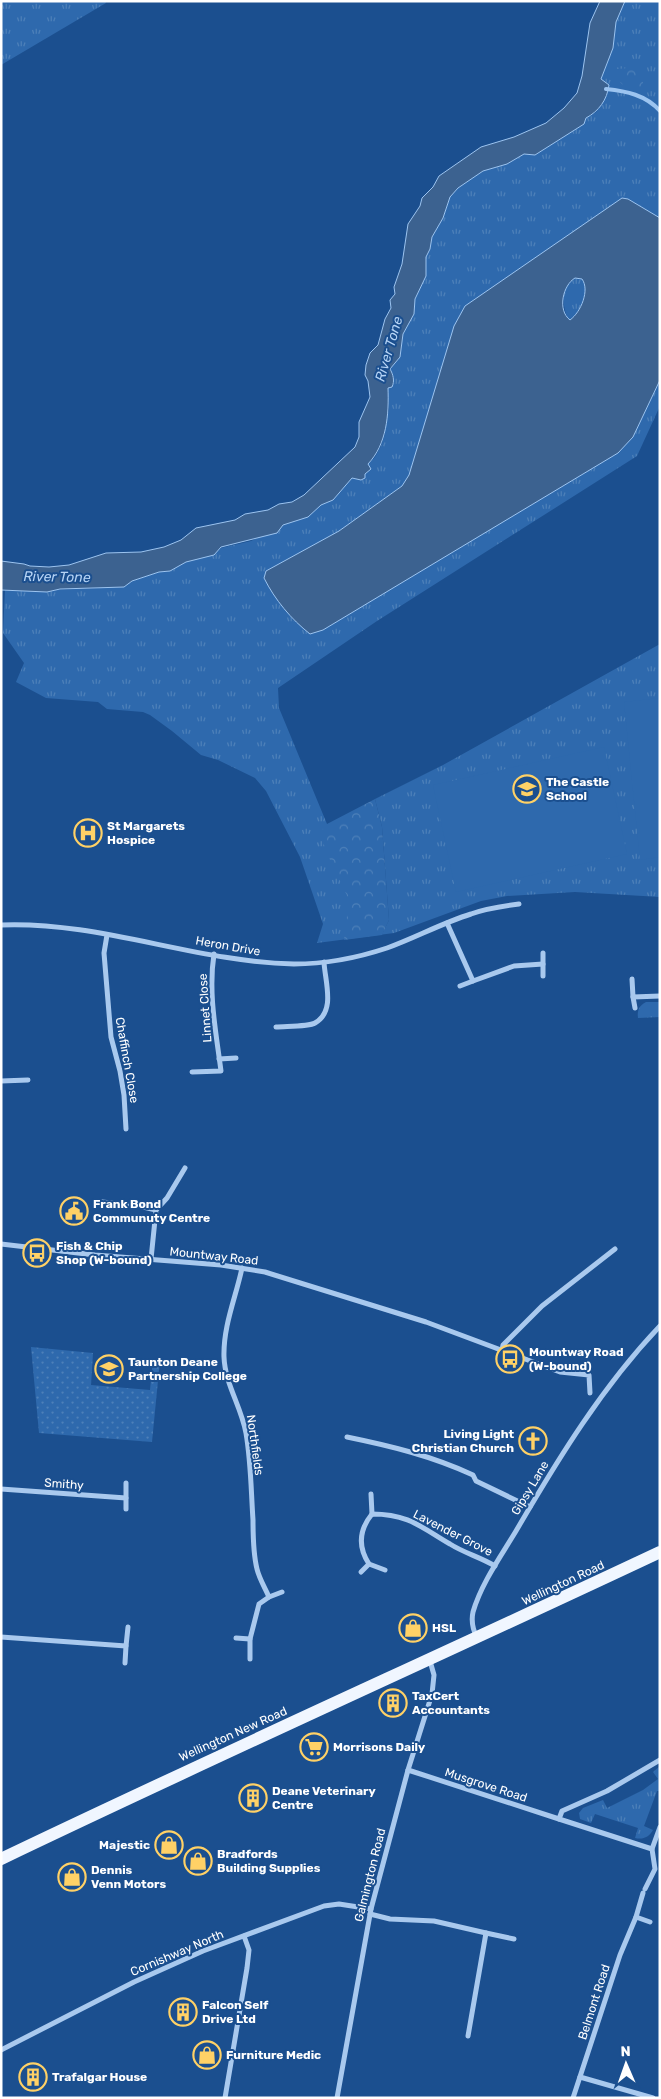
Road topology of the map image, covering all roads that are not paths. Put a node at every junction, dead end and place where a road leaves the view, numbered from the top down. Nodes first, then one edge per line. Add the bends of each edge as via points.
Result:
1 (519, 904) dead end
2 (447, 923) junction
3 (1, 925) edge
4 (107, 935) junction
5 (543, 953) dead end
6 (214, 954) junction
7 (324, 962) junction
8 (543, 964) junction
9 (543, 976) dead end
10 (632, 979) dead end
11 (473, 980) junction
12 (460, 986) dead end
13 (660, 996) edge
14 (633, 997) junction
15 (635, 1008) dead end
16 (276, 1027) dead end
17 (236, 1058) dead end
18 (219, 1059) junction
19 (192, 1072) dead end
20 (28, 1080) dead end
21 (1, 1081) edge
22 (126, 1129) dead end
23 (185, 1168) dead end
24 (102, 1202) dead end
25 (156, 1210) junction
26 (1, 1244) edge
27 (615, 1249) dead end
28 (151, 1259) junction
29 (242, 1268) junction
30 (660, 1326) edge
31 (502, 1350) junction
32 (590, 1393) dead end
33 (347, 1437) dead end
34 (126, 1483) dead end
35 (1, 1490) edge
36 (371, 1494) dead end
37 (126, 1498) junction
38 (530, 1507) junction
39 (126, 1509) dead end
40 (372, 1514) junction
41 (660, 1552) edge
42 (369, 1564) junction
43 (495, 1566) junction
44 (385, 1570) dead end
45 (361, 1572) dead end
46 (282, 1592) dead end
47 (268, 1597) junction
48 (128, 1627) dead end
49 (1, 1637) edge
50 (236, 1638) dead end
51 (250, 1638) junction
52 (477, 1638) junction
53 (126, 1646) junction
54 (250, 1659) dead end
55 (430, 1660) junction
56 (126, 1663) dead end
57 (660, 1760) edge
58 (408, 1770) junction
59 (559, 1819) junction
60 (660, 1827) edge
61 (652, 1849) junction
62 (1, 1859) edge
63 (370, 1911) junction
64 (636, 1917) junction
65 (650, 1922) dead end
66 (486, 1933) junction
67 (244, 1936) junction
68 (514, 1939) dead end
69 (468, 2036) dead end
70 (1, 2050) edge
71 (580, 2077) junction
72 (225, 2098) edge
73 (336, 2098) edge
74 (573, 2098) edge
75 (654, 2098) edge

1 - 2 street, Heron Drive via 491,908
2 - 7 street, Heron Drive via 387,948
2 - 11 street
3 - 4 street, Heron Drive via 81,930
4 - 6 street, Heron Drive
4 - 22 street, Chaffinch Close via 104,953 111,1037 124,1095
5 - 8 street
6 - 7 street, Heron Drive via 262,962
6 - 18 street, Linnet Close via 212,1005
7 - 16 street via 328,1002 322,1017 314,1024
8 - 9 street
8 - 11 street via 514,966
10 - 14 street
11 - 12 street
13 - 14 street
14 - 15 street
17 - 18 street, Linnet Close
18 - 19 street, Linnet Close via 221,1070
20 - 21 street
23 - 25 street
24 - 25 street
25 - 28 street
26 - 28 street, Mountway Road
27 - 31 street via 542,1306 503,1345
28 - 29 street, Mountway Road
29 - 31 street, Mountway Road via 265,1272 426,1322
29 - 47 street, Northfields via 229,1314 224,1356 231,1391 243,1417 250,1461 254,1550 257,1570
30 - 38 street, Gipsy Lane via 616,1376
31 - 32 street, Mountway Road via 560,1372 589,1375
33 - 38 street via 409,1450 445,1462
34 - 37 street
35 - 37 street, Smithy
36 - 40 street
37 - 39 street
38 - 43 street, Gipsy Lane
40 - 42 street via 362,1531 361,1544
40 - 43 street, Lavender Grove via 394,1515 420,1525 449,1544
41 - 52 main road, Wellington Road
42 - 44 street
42 - 45 street
43 - 52 street, Gipsy Lane via 472,1614
46 - 47 street
47 - 51 street via 259,1604
48 - 53 street
49 - 53 street
50 - 51 street
51 - 54 street
52 - 55 main road, Wellington New Road
53 - 56 street
55 - 58 street, Galmington Road via 434,1675 432,1694
55 - 62 main road, Wellington New Road
57 - 59 street via 607,1791 562,1811
58 - 59 street, Musgrove Road
58 - 63 street, Galmington Road
59 - 61 street, Musgrove Road
60 - 61 street
61 - 64 street via 655,1869
63 - 66 street, Cornishway North via 390,1919 434,1921
63 - 67 street, Cornishway North via 339,1904 324,1906
63 - 73 street, Galmington Road
64 - 65 street
64 - 71 street, Belmont Road
66 - 68 street, Cornishway North
66 - 69 street
67 - 70 street, Cornishway North via 134,1982
67 - 72 street via 249,1950 247,1968
71 - 74 street, Belmont Road
71 - 75 street

